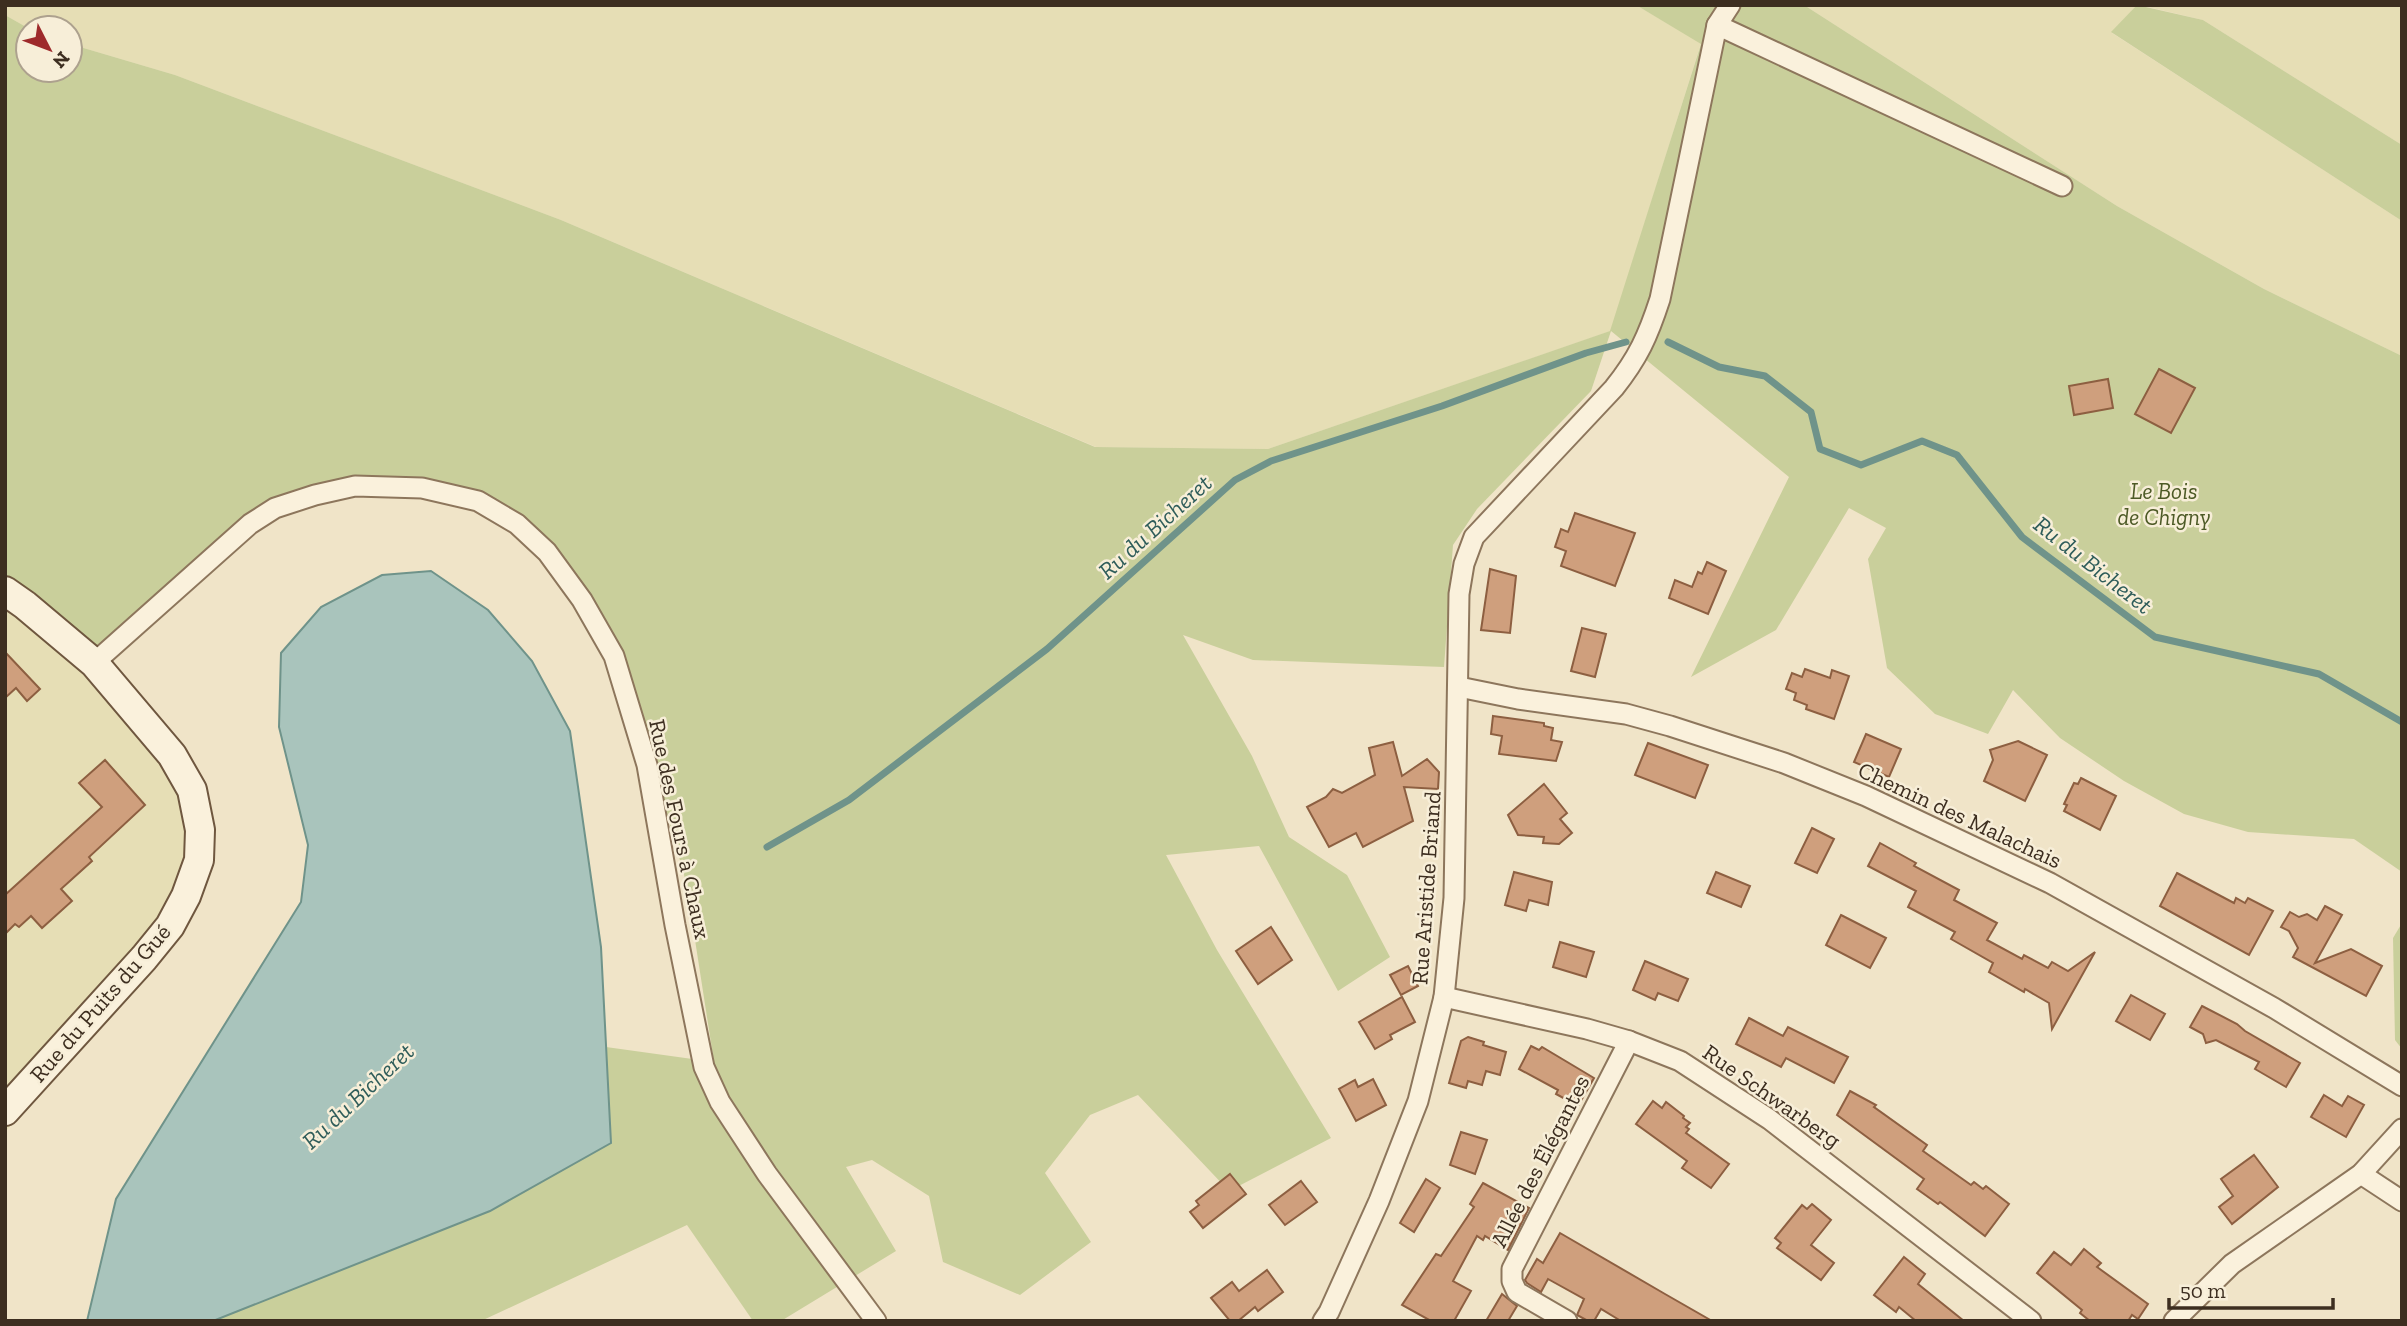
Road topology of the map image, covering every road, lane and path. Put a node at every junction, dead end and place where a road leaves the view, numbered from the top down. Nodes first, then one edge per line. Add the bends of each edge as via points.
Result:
1 (1730, 5) edge
2 (1717, 25) junction
3 (2062, 186) dead end
4 (5, 591) edge
5 (94, 663) junction
6 (1459, 687) junction
7 (1444, 997) junction
8 (1629, 1041) junction
9 (2402, 1086) edge
10 (5, 1111) edge
11 (2402, 1129) edge
12 (2361, 1174) junction
13 (2402, 1201) edge
14 (876, 1321) edge
15 (1323, 1321) edge
16 (1567, 1321) edge
17 (2031, 1321) edge
18 (2174, 1321) edge

1 - 2 street
2 - 3 street
2 - 6 street, Rue Aristide Briand via 1650,331 1634,363 1614,388 1474,537 1459,594
4 - 5 main road, Rue du Puits du Gué
5 - 10 main road, Rue du Puits du Gué via 172,755 192,790 200,830 199,860 170,926
5 - 14 street, Rue des Fours à Chaux via 250,524 275,508 355,486 422,488 478,501 517,524 582,600 614,656 647,765 675,925 709,1078 766,1174
6 - 7 street, Rue Aristide Briand via 1454,898
6 - 9 street, Chemin des Malachais via 1626,714 1784,763 1867,796 2050,883 2274,1008
7 - 8 street, Rue Schwarberg
7 - 15 street, Rue Aristide Briand via 1418,1101 1379,1201
8 - 16 street, Allée des Élégantes via 1512,1269 1517,1292
8 - 17 street, Rue Schwarberg via 1680,1061 1769,1119
11 - 12 street
12 - 13 street
12 - 18 street via 2232,1264

